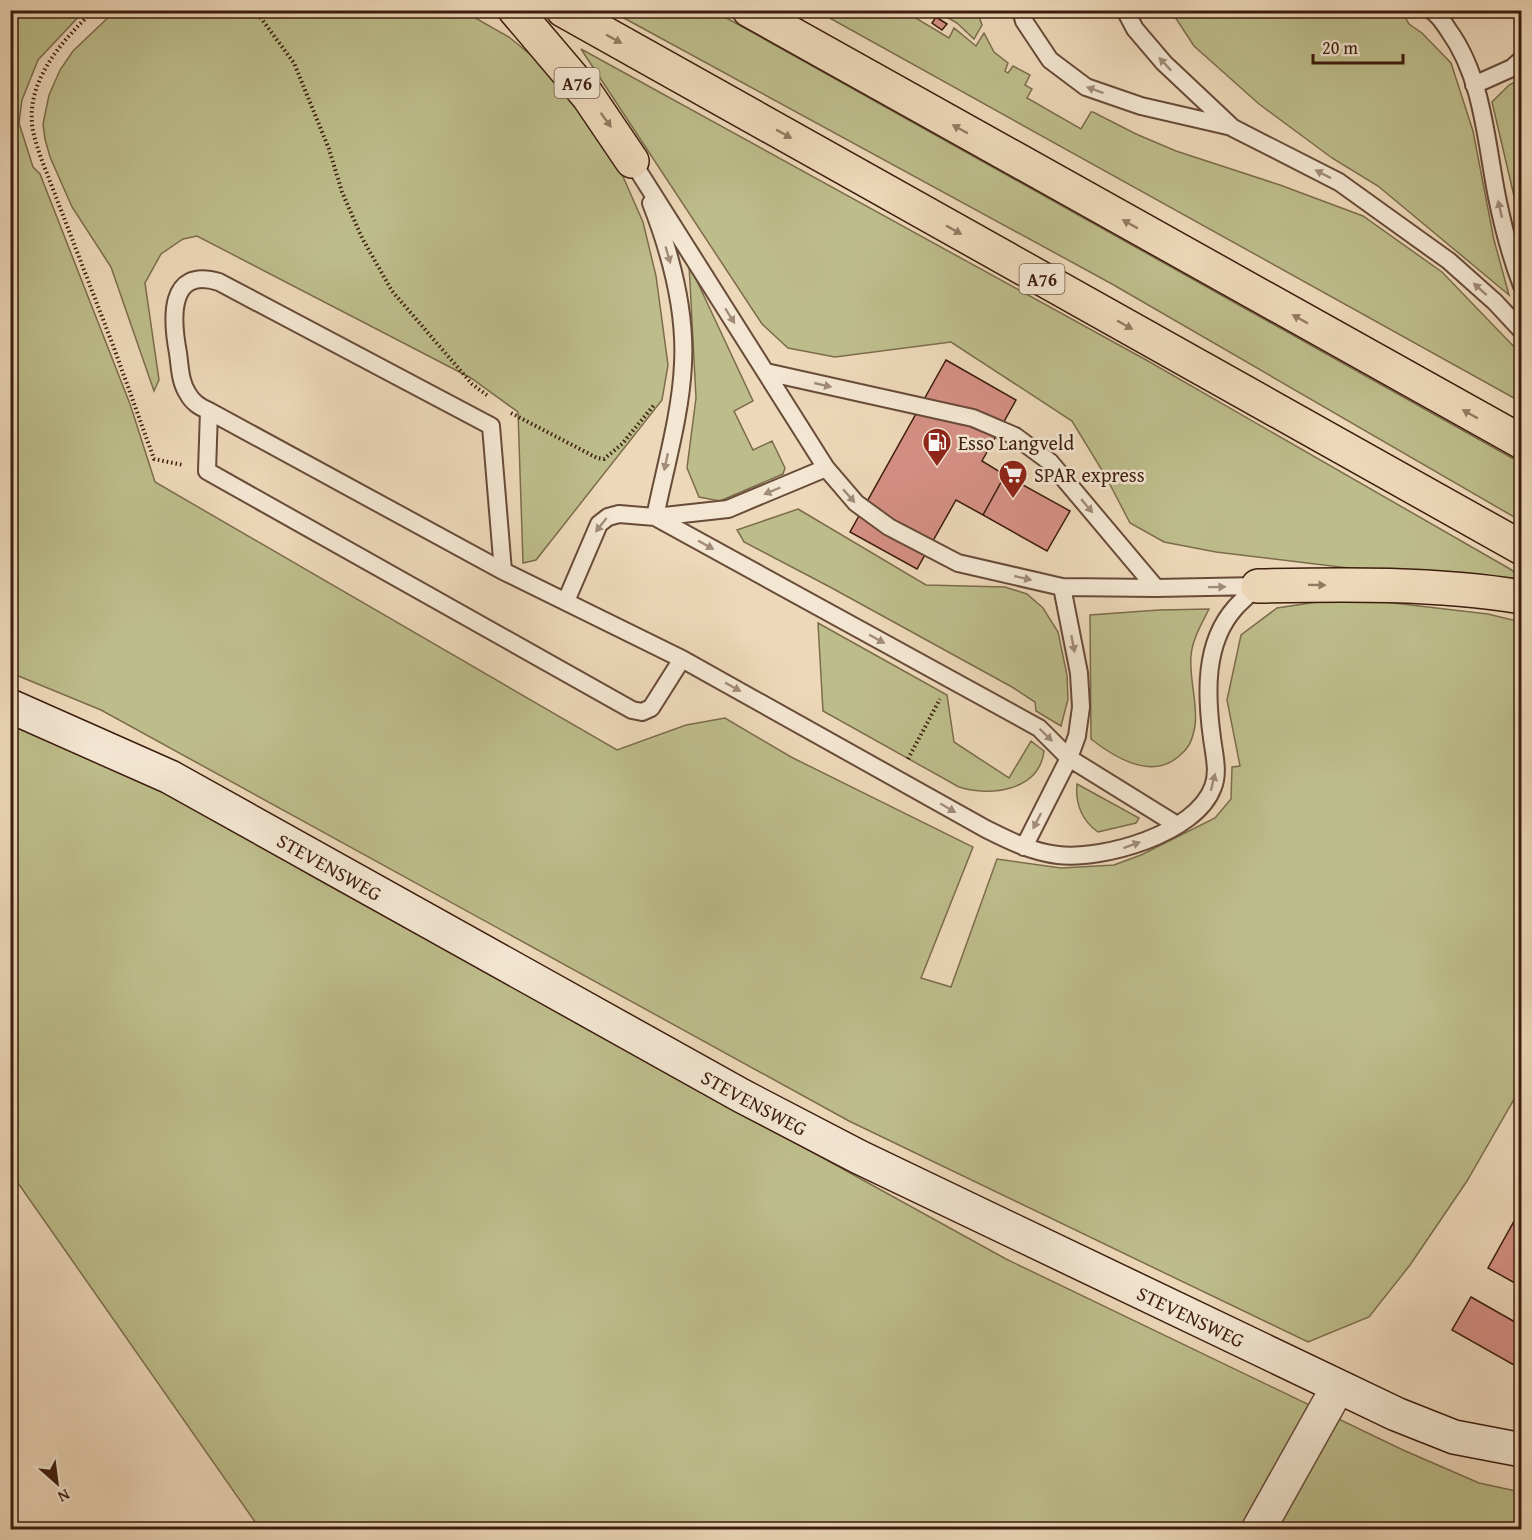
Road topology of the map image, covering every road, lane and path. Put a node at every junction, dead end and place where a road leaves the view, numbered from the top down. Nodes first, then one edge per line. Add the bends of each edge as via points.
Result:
1 (94, 10) edge
2 (255, 10) edge
3 (515, 10) edge
4 (563, 10) edge
5 (749, 10) edge
6 (1021, 10) edge
7 (1125, 10) edge
8 (1437, 12) edge
9 (1521, 59) edge
10 (1474, 85) junction
11 (1233, 128) junction
12 (632, 161) junction
13 (1521, 286) edge
14 (1521, 331) edge
15 (766, 372) junction
16 (490, 397) dead end
17 (508, 410) dead end
18 (209, 411) junction
19 (676, 413) junction
20 (1521, 442) edge
21 (826, 468) junction
22 (207, 471) junction
23 (655, 517) junction
24 (1521, 548) edge
25 (503, 571) junction
26 (1258, 586) junction
27 (1062, 587) junction
28 (1156, 588) junction
29 (1521, 597) edge
30 (566, 601) junction
31 (682, 659) junction
32 (951, 679) junction
33 (10, 706) edge
34 (1069, 758) junction
35 (898, 778) junction
36 (1177, 825) junction
37 (1023, 847) junction
38 (1338, 1387) junction
39 (1521, 1450) edge
40 (1258, 1530) edge

1 - 22 path via 55,53 40,79 32,109 40,158 154,459
2 - 16 path via 294,63 342,192 392,291 472,384
3 -> 12 highway, A76 via 588,96
4 -> 24 highway, A76
20 -> 5 highway
11 -> 6 lane via 1141,106 1086,87 1050,60
11 -> 7 lane via 1164,63 1135,29
8 - 10 lane via 1458,44
9 - 10 lane via 1512,68
13 -> 10 lane via 1505,233
14 -> 11 lane via 1449,261 1339,182
12 -> 15 lane, A76
12 -> 19 lane, A76 via 656,215 682,317 683,363
15 - 21 lane, A76
15 -> 28 lane via 973,418 1015,436 1050,462
17 - 19 path via 604,459 655,404
18 - 22 lane
18 - 25 lane
18 - 25 lane via 196,405 187,393 173,323 181,291 196,279 219,282 491,426
19 -> 23 lane, A76
21 -> 23 lane via 728,509
21 -> 27 lane, A76 via 856,503 889,527 958,563
22 - 31 lane via 632,710 642,712 651,708
23 -> 30 lane via 619,514 598,524
23 -> 32 lane
25 - 30 lane
28 -> 26 lane, A76
26 -> 29 highway, A76 via 1415,587 1479,590
36 -> 26 lane via 1205,803 1214,787 1216,771 1209,718 1211,655 1234,609
27 - 28 lane, A76
27 -> 34 lane via 1079,673 1081,707
30 - 31 lane
31 -> 35 lane
32 -> 34 lane via 1039,728
32 - 35 path
33 - 38 street, STEVENSWEG via 170,777 849,1152
34 - 36 lane
34 -> 37 lane
35 -> 37 lane
37 -> 36 lane via 1059,855 1092,855 1129,848
38 - 39 street, STEVENSWEG via 1454,1437
38 - 40 street

